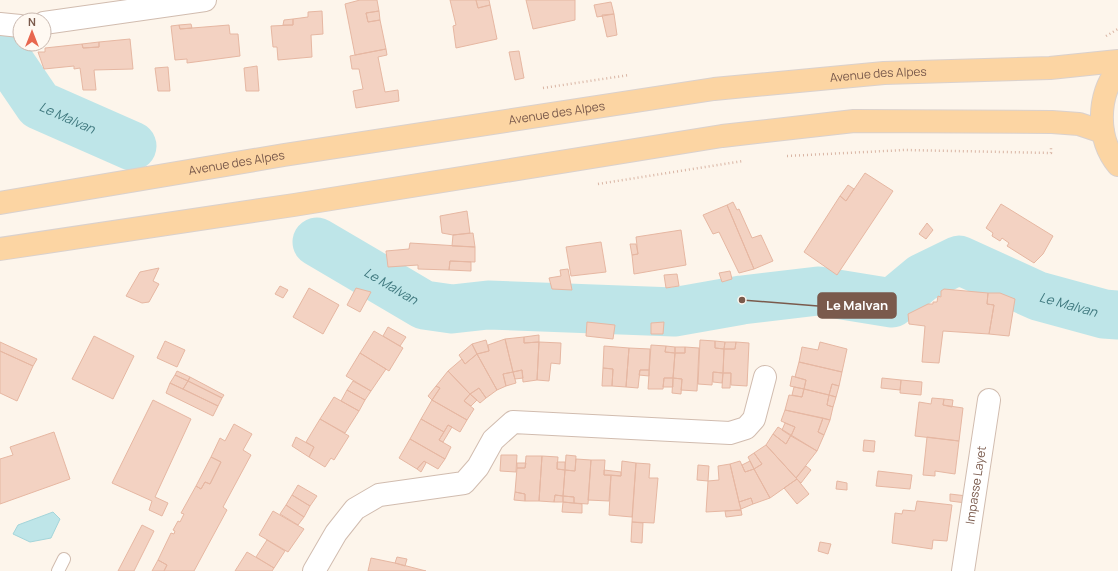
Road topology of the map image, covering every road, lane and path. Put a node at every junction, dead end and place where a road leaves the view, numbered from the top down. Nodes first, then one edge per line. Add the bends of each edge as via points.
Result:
1 (205, 0) edge
2 (52, 22) edge
3 (0, 24) edge
4 (12, 25) edge
5 (1118, 61) edge
6 (1118, 69) edge
7 (1103, 132) junction
8 (1051, 153) dead end
9 (784, 156) dead end
10 (745, 160) dead end
11 (1118, 165) edge
12 (591, 185) dead end
13 (0, 203) edge
14 (0, 249) edge
15 (765, 377) dead end
16 (989, 400) dead end
17 (64, 559) dead end
18 (58, 571) edge
19 (314, 571) edge
20 (962, 571) edge

1 - 2 street
3 - 4 street
5 - 13 main road, Avenue des Alpes via 1050,68 884,73 714,89 284,155
6 - 7 main road via 1105,94
7 - 11 main road via 1112,158
7 - 14 main road via 1079,124 1052,122 846,122 722,136
8 - 9 path via 905,150
10 - 12 path
15 - 19 street via 754,419 746,428 730,433 513,422 493,440 478,467 464,482 379,495 355,509 336,533
16 - 20 street, Impasse Layet
17 - 18 lane

